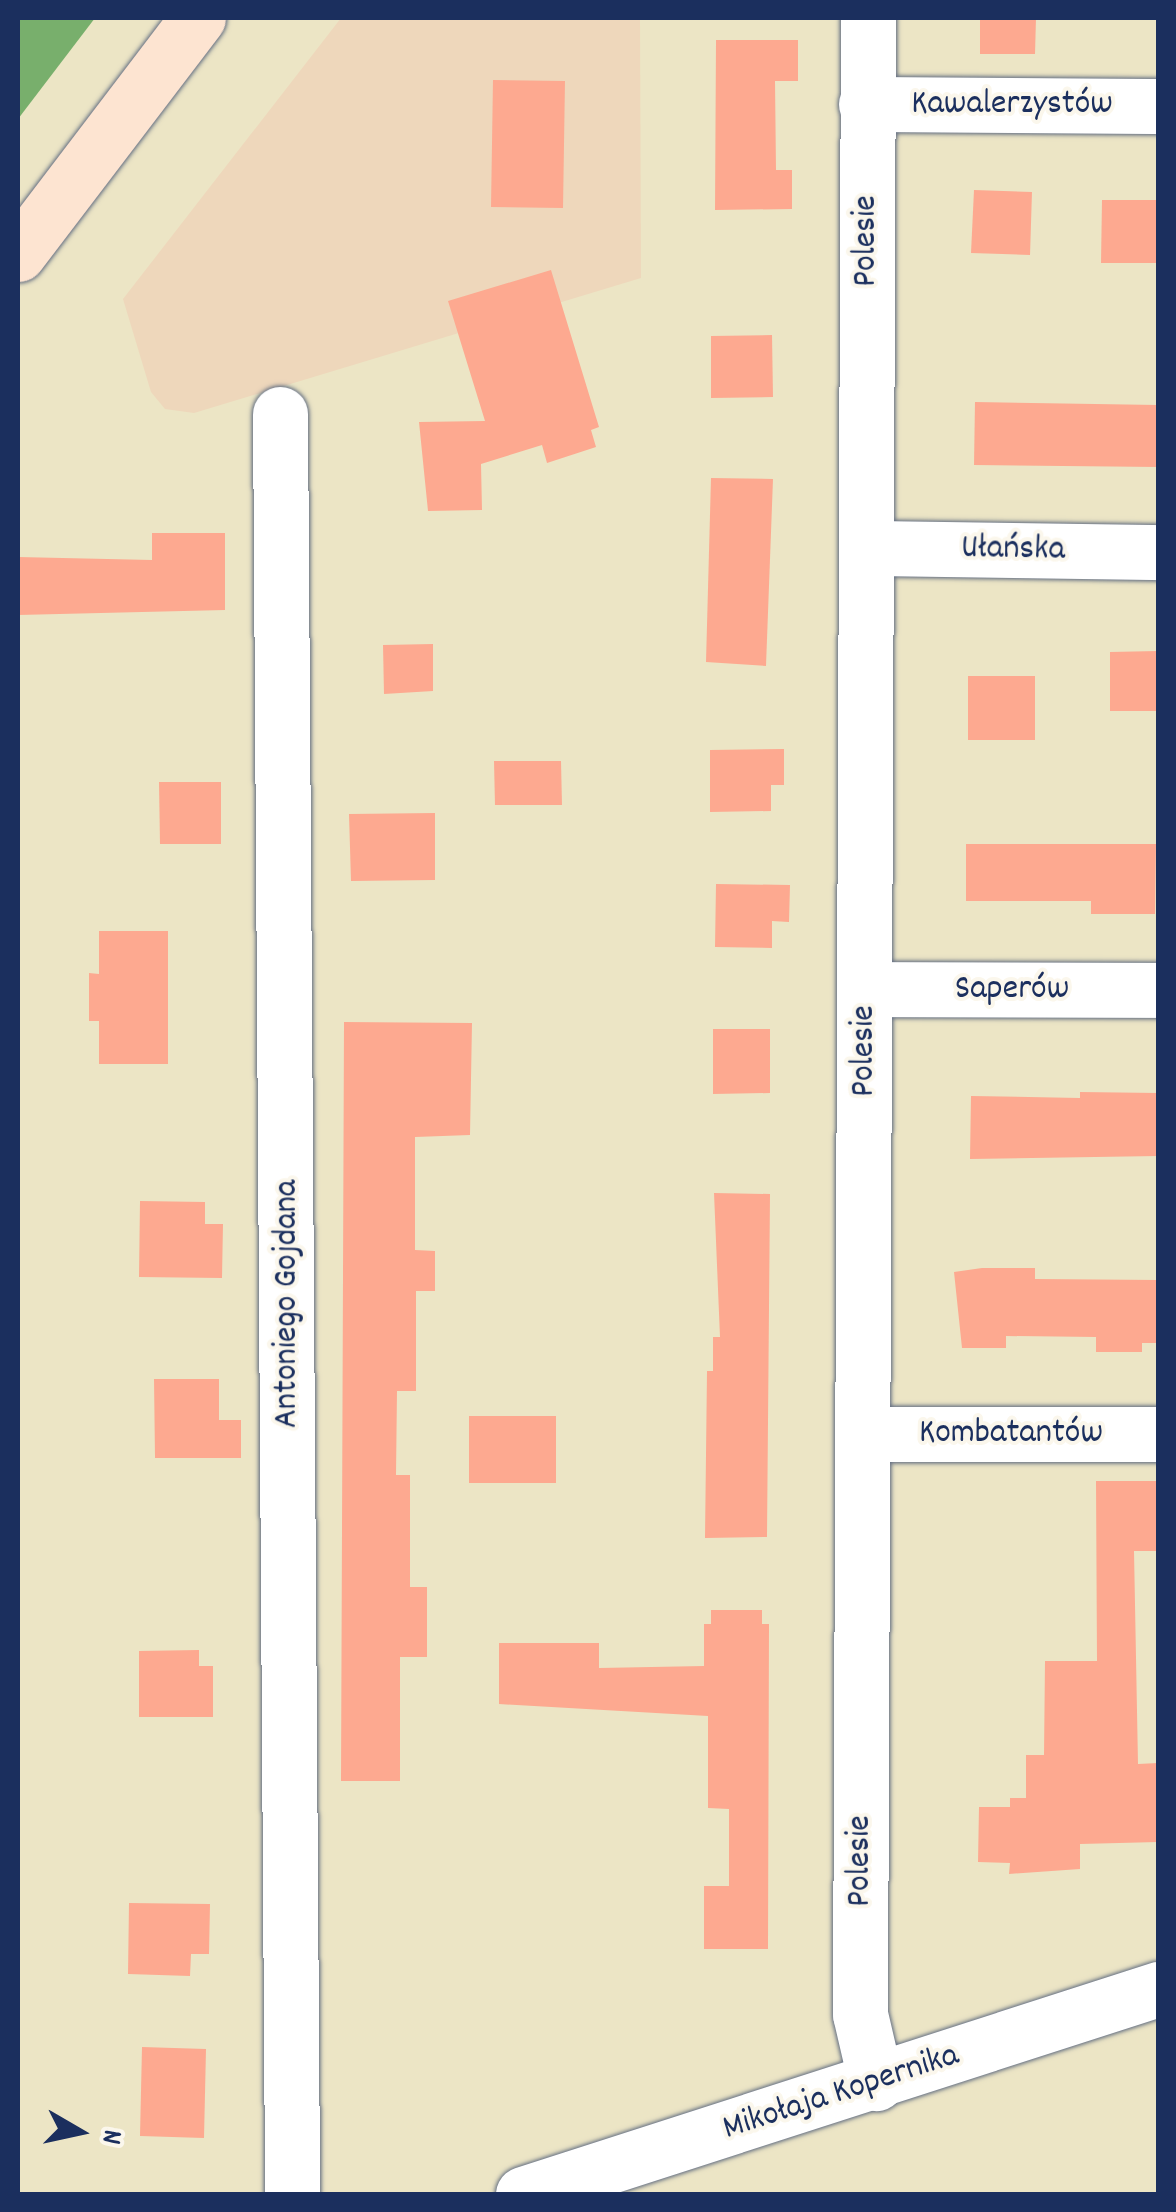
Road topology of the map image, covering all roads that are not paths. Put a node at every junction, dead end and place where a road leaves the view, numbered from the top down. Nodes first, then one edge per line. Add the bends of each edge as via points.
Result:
1 (198, 18) edge
2 (868, 18) edge
3 (866, 104) junction
4 (1158, 106) edge
5 (18, 254) edge
6 (280, 414) dead end
7 (868, 548) junction
8 (1158, 552) edge
9 (866, 989) junction
10 (1158, 990) edge
11 (863, 1434) junction
12 (1158, 1434) edge
13 (1158, 1989) edge
14 (876, 2083) junction
15 (292, 2194) edge
16 (524, 2194) edge

1 - 5 main road
2 - 3 street, Polesie
3 - 4 street, Kawalerzystów
3 - 7 street, Polesie
6 - 15 street, Antoniego Gojdana
7 - 8 street, Ułańska
7 - 9 street, Polesie
9 - 10 street, Saperów
9 - 11 street, Polesie
11 - 12 street, Kombatantów
11 - 14 street, Polesie via 860,2014
13 - 14 street, Mikołaja Kopernika
14 - 16 street, Mikołaja Kopernika

